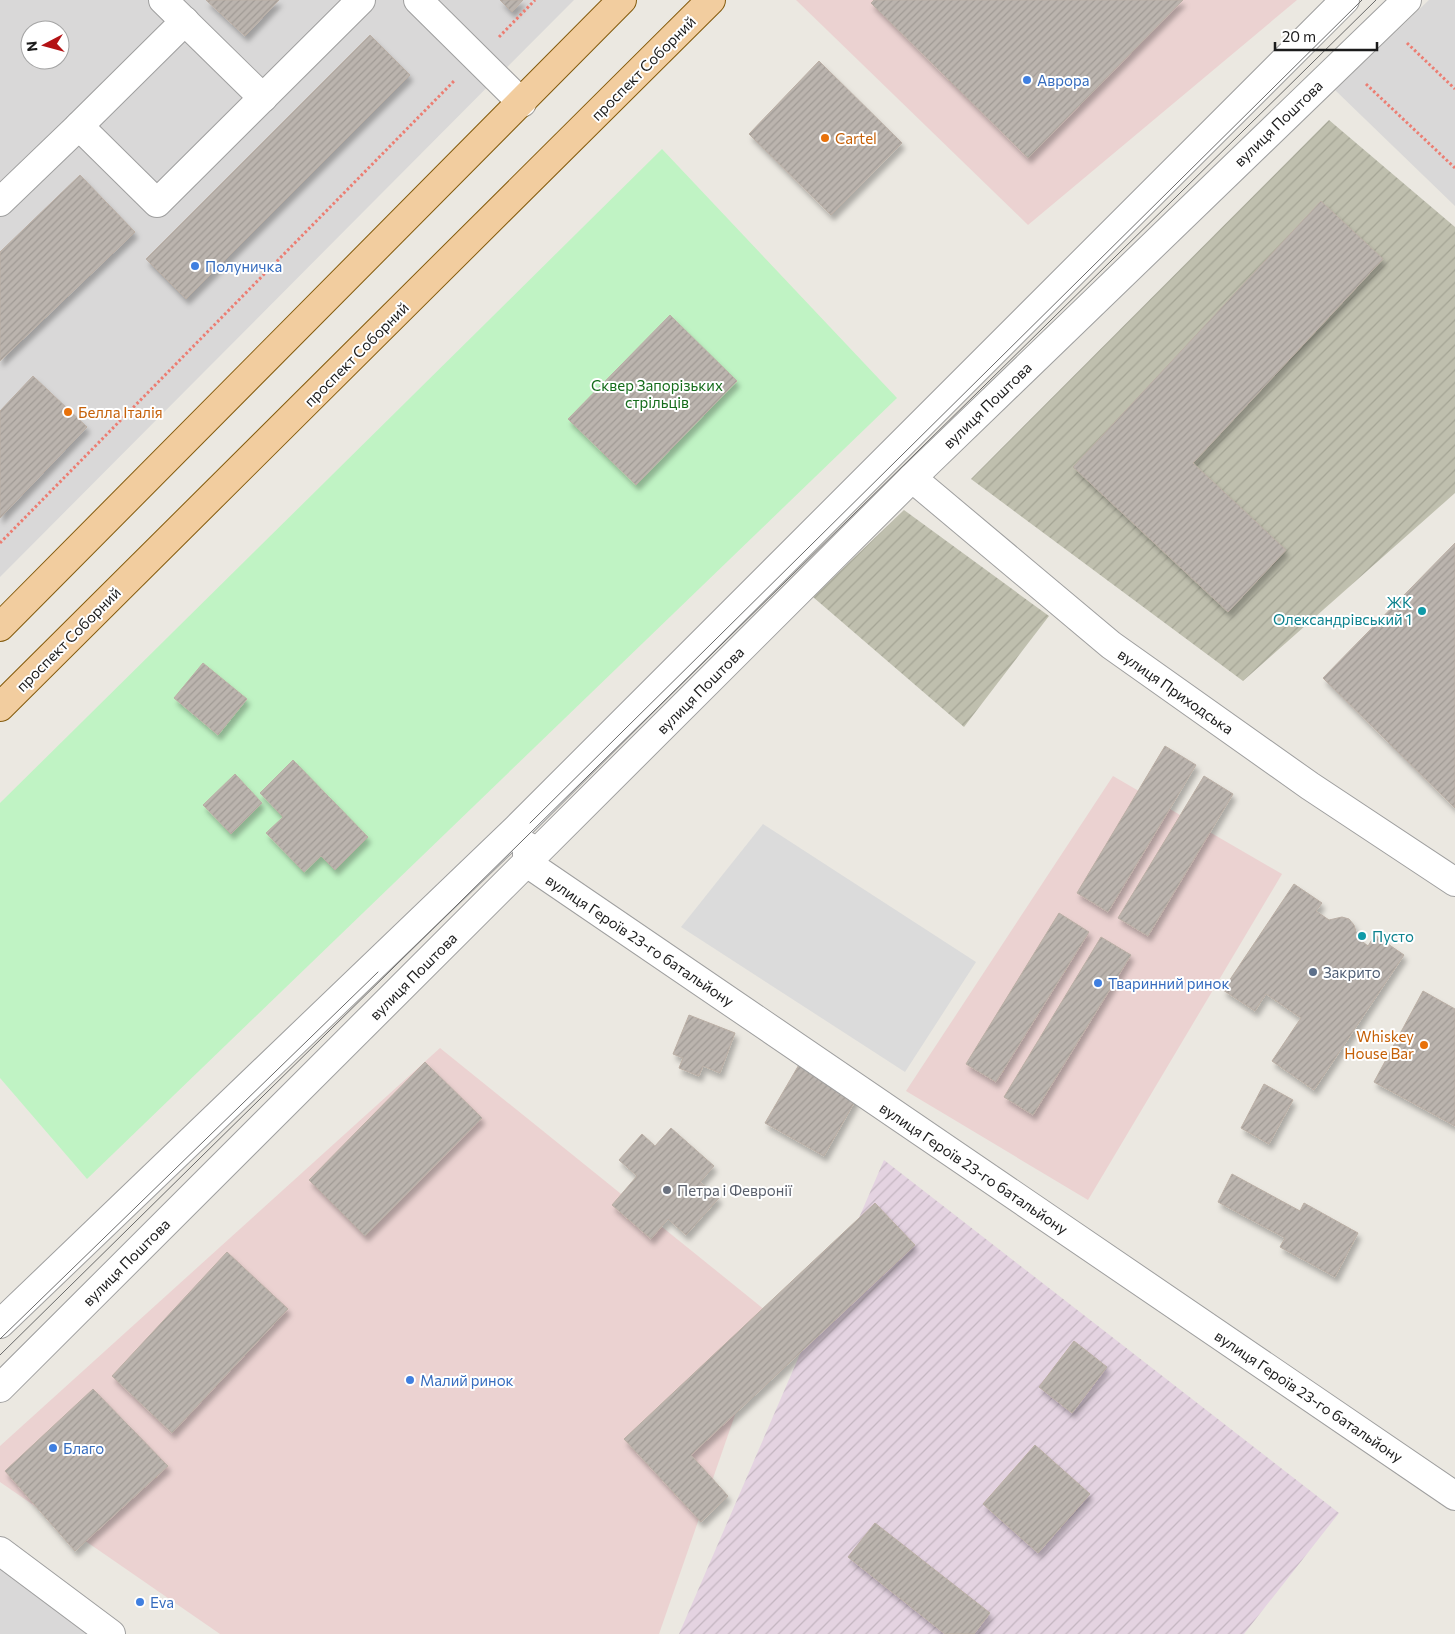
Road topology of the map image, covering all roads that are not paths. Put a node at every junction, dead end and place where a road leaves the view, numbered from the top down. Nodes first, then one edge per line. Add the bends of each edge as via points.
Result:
1 (164, 0) edge
2 (361, 0) edge
3 (418, 0) edge
4 (622, 0) edge
5 (711, 0) edge
6 (1345, 0) edge
7 (1407, 0) edge
8 (185, 21) junction
9 (264, 98) junction
10 (522, 103) junction
11 (80, 126) junction
12 (0, 202) edge
13 (912, 478) junction
14 (0, 627) edge
15 (0, 707) edge
16 (517, 828) junction
17 (527, 863) junction
18 (1455, 882) edge
19 (0, 1324) edge
20 (0, 1388) edge
21 (1455, 1496) edge
22 (0, 1551) edge
23 (111, 1634) edge

1 - 8 street
2 - 9 street
3 - 10 street
4 - 10 main road
5 - 15 main road, проспект Соборний
6 - 16 street
7 - 13 street, вулиця Поштова
8 - 9 street
8 - 11 street
9 - 11 street via 157,203
10 - 14 main road
11 - 12 street
13 - 17 street, вулиця Поштова
13 - 18 street, вулиця Приходська via 1111,645 1310,786
16 - 17 street via 528,835
16 - 19 street
17 - 20 street, вулиця Поштова
17 - 21 street, вулиця Героїв 23-го батальйону
22 - 23 street

